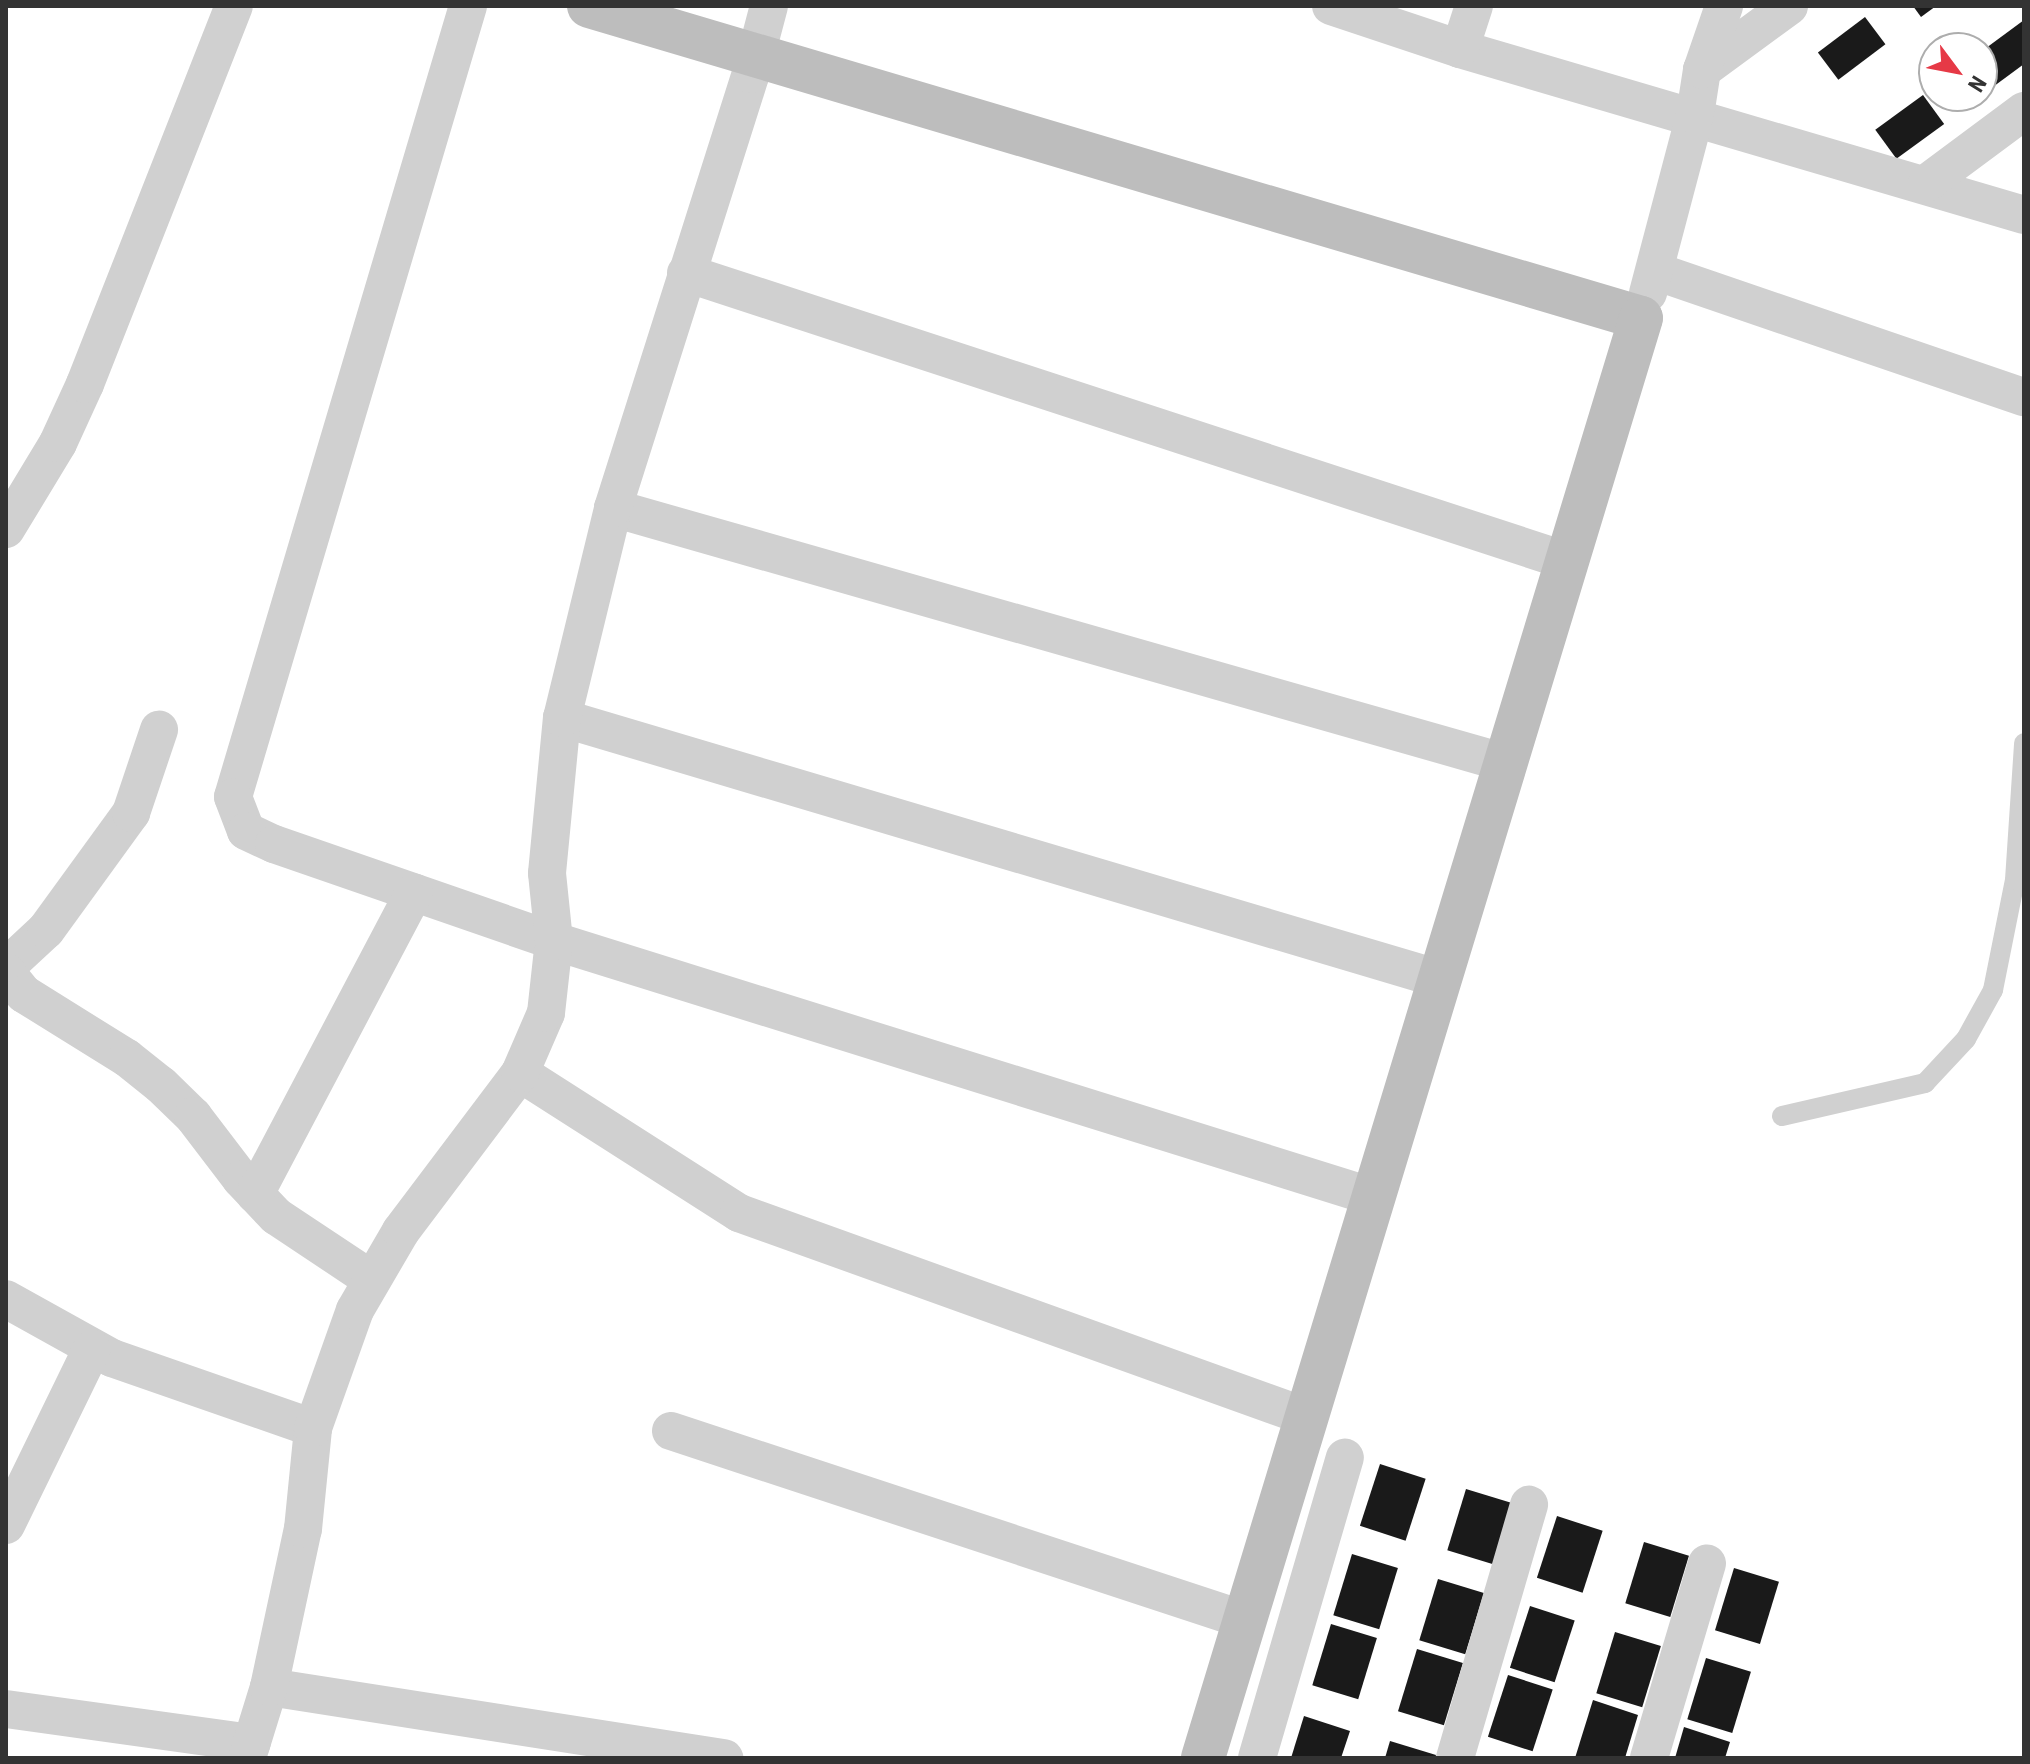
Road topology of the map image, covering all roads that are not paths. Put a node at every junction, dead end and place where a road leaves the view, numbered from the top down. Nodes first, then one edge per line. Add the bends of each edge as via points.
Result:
1 (234, 6) edge
2 (468, 6) edge
3 (589, 6) edge
4 (769, 6) edge
5 (1331, 6) edge
6 (1474, 6) edge
7 (1724, 6) edge
8 (1789, 6) edge
9 (1460, 49) junction
10 (757, 53) junction
11 (1702, 70) junction
12 (2024, 111) edge
13 (1695, 115) junction
14 (1927, 183) junction
15 (2024, 215) edge
16 (1655, 271) junction
17 (686, 273) junction
18 (1641, 318) junction
19 (2024, 397) edge
20 (613, 508) junction
21 (6, 529) edge
22 (1567, 561) junction
23 (562, 718) junction
24 (159, 730) dead end
25 (2024, 743) edge
26 (1506, 763) junction
27 (414, 892) junction
28 (554, 941) junction
29 (6, 970) edge
30 (1440, 979) junction
31 (520, 1073) junction
32 (1782, 1116) dead end
33 (255, 1194) junction
34 (1374, 1197) junction
35 (371, 1279) junction
36 (6, 1299) edge
37 (92, 1349) junction
38 (1307, 1417) junction
39 (313, 1428) junction
40 (671, 1431) dead end
41 (1345, 1458) dead end
42 (1529, 1505) dead end
43 (6, 1525) edge
44 (1707, 1563) dead end
45 (1245, 1620) junction
46 (269, 1687) junction
47 (6, 1709) edge
48 (249, 1750) edge
49 (724, 1758) edge
50 (1203, 1758) edge
51 (1257, 1758) edge
52 (1455, 1758) edge
53 (1649, 1758) edge

1 - 21 street via 85,384 58,443
2 - 27 street via 233,797 246,831
3 - 10 street
4 - 10 street
5 - 9 street
6 - 9 street
7 - 11 street
8 - 11 street
9 - 13 street
10 - 17 street
10 - 18 street
11 - 13 street
12 - 14 street
13 - 14 street
13 - 16 street
14 - 15 street
16 - 18 street
16 - 19 street
17 - 20 street
17 - 22 street
18 - 22 street
20 - 23 street
20 - 26 street
22 - 26 street
23 - 28 street via 547,873
23 - 30 street
24 - 29 street via 131,813 46,930
25 - 32 lane via 2015,880 1993,990 1966,1039 1925,1083
26 - 30 street
27 - 28 street
27 - 33 street
28 - 31 street via 546,1013
28 - 34 street
29 - 33 street via 24,994 161,1085
30 - 34 street
31 - 35 street
31 - 38 street via 739,1213
33 - 35 street via 276,1216
34 - 38 street
35 - 39 street
36 - 37 street
37 - 39 street
37 - 43 street
38 - 45 street
39 - 46 street via 303,1529
40 - 45 street
41 - 51 street
42 - 52 street
44 - 53 street
45 - 50 street
46 - 48 street
46 - 49 street
47 - 48 street

